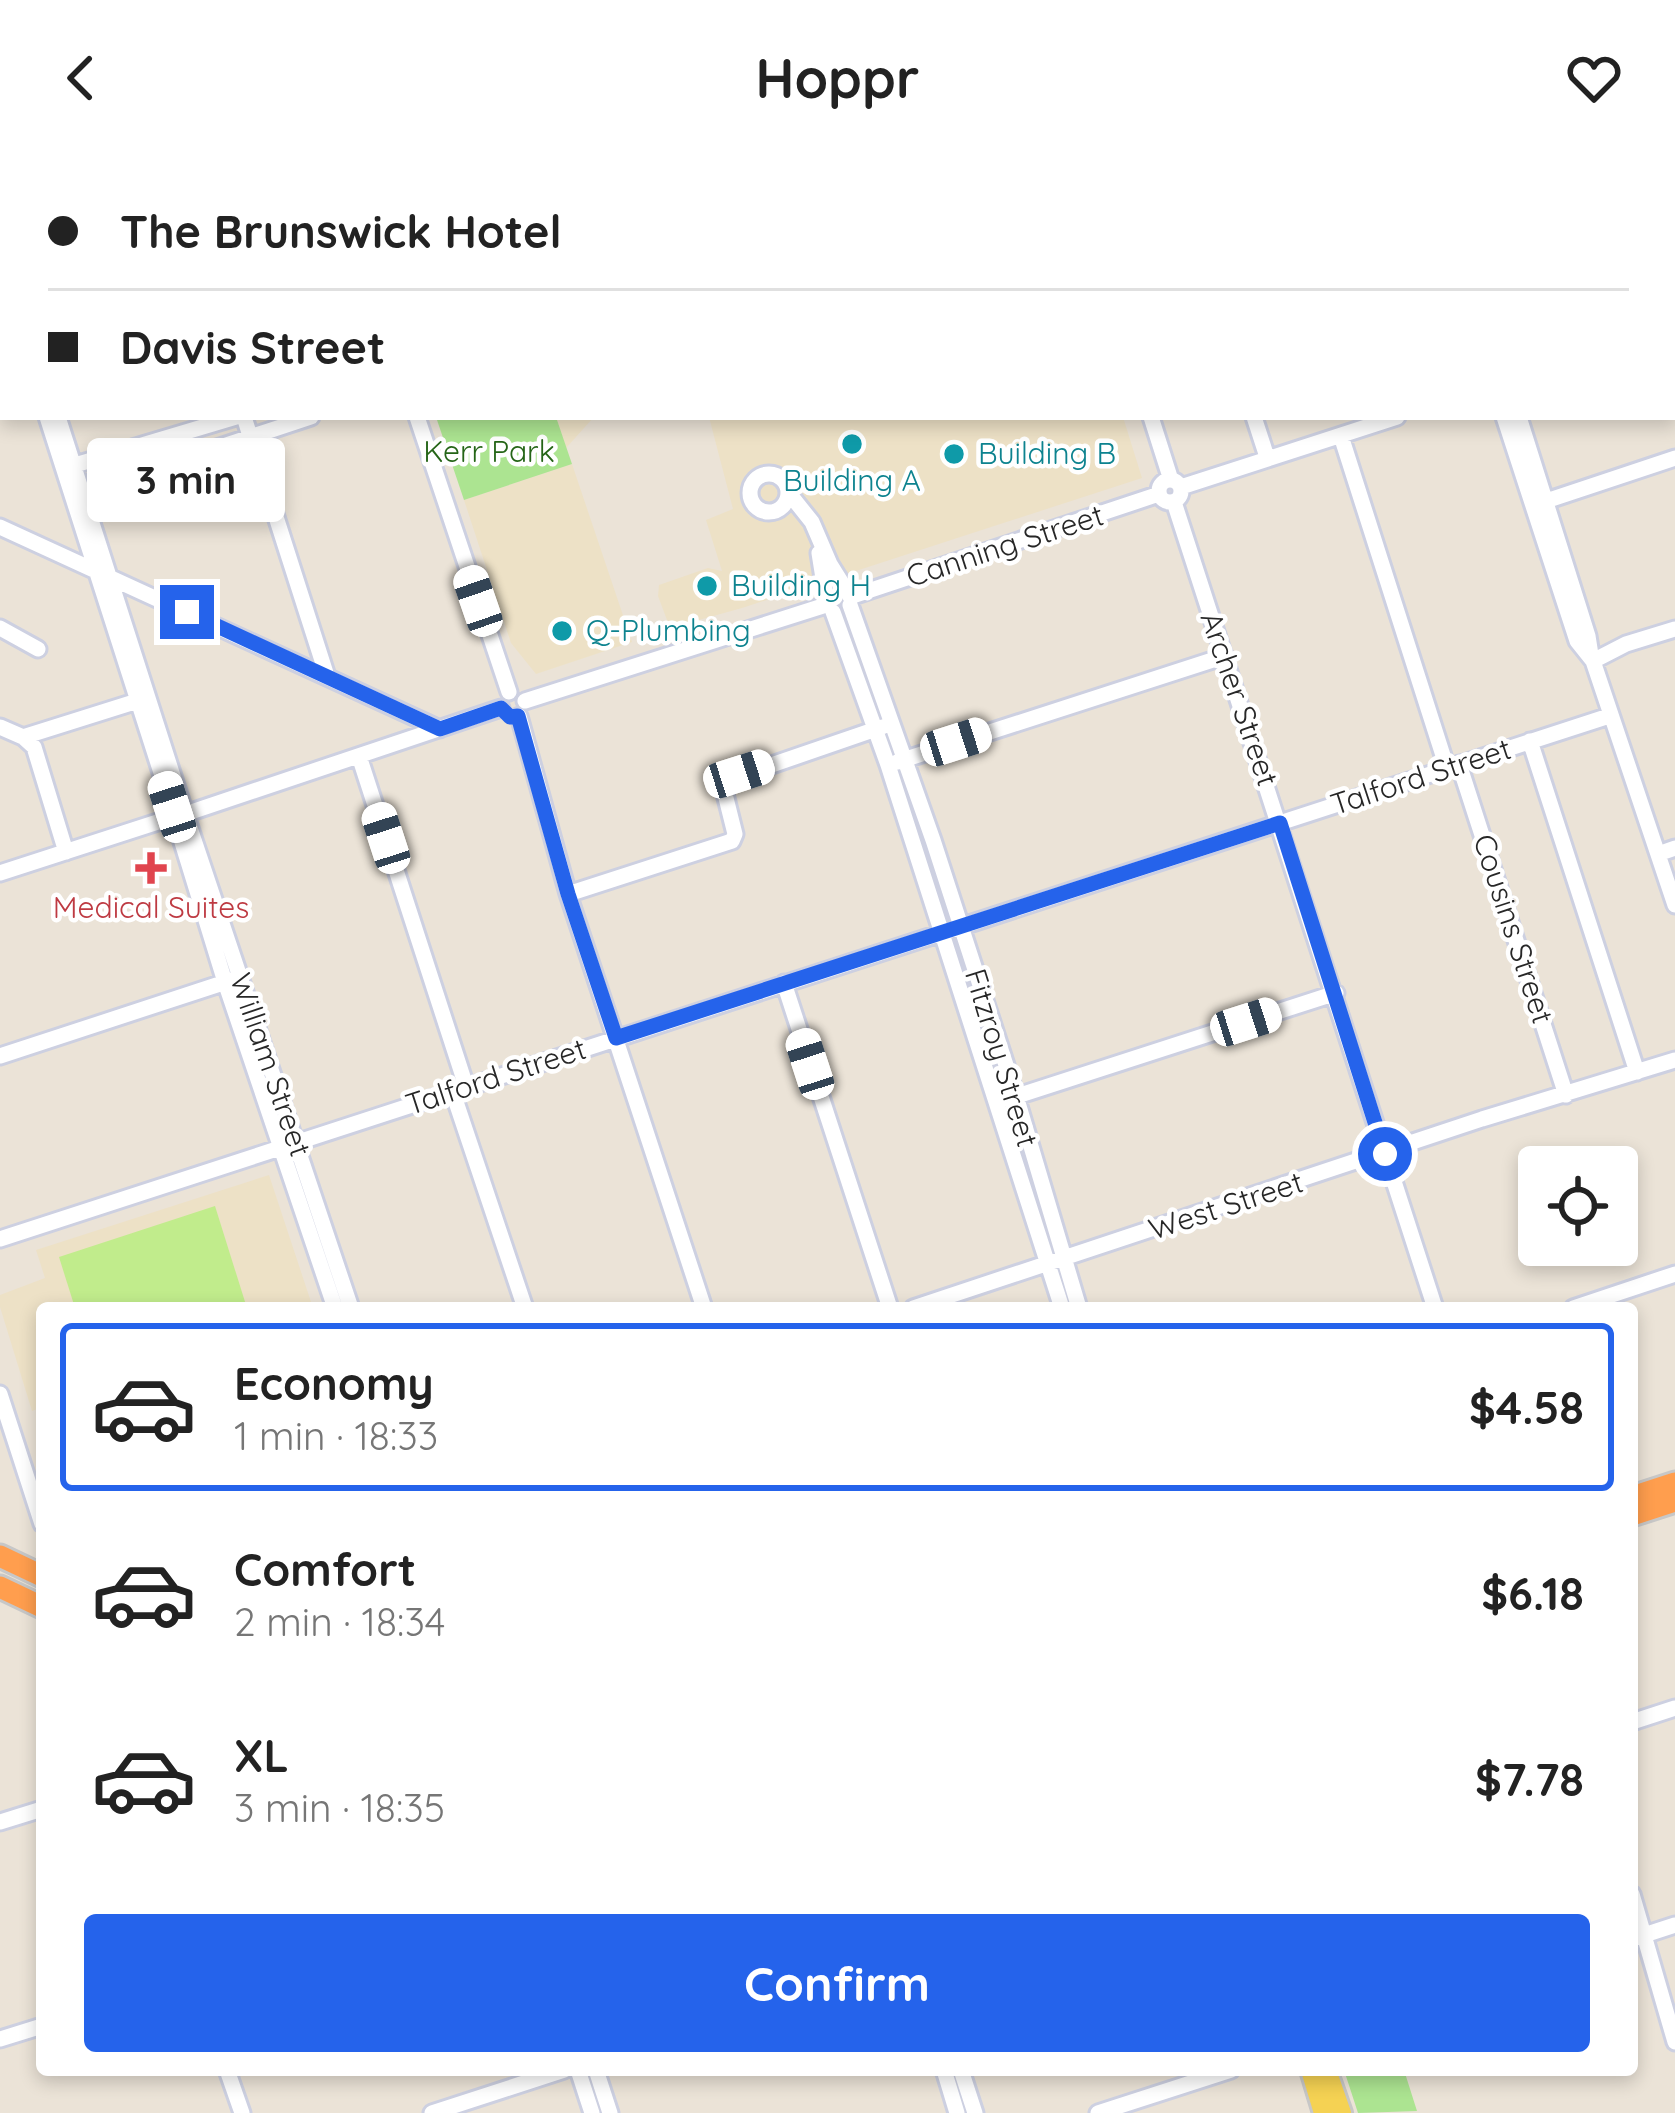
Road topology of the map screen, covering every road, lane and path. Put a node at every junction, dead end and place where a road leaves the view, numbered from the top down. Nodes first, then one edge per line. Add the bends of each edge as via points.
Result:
1 (47, 420) edge
2 (59, 420) edge
3 (230, 420) edge
4 (242, 420) edge
5 (301, 420) edge
6 (418, 420) edge
7 (1151, 420) edge
8 (1255, 420) edge
9 (1387, 420) edge
10 (1505, 420) edge
11 (1520, 420) edge
12 (250, 436) junction
13 (1341, 436) junction
14 (1267, 457) junction
15 (1675, 458) edge
16 (67, 467) junction
17 (1171, 491) junction
18 (76, 494) junction
19 (1546, 501) junction
20 (0, 527) edge
21 (103, 574) junction
22 (849, 598) junction
23 (828, 605) junction
24 (0, 628) edge
25 (1675, 629) edge
26 (38, 649) dead end
27 (1225, 656) junction
28 (1592, 659) junction
29 (326, 674) junction
30 (868, 683) junction
31 (509, 692) junction
32 (143, 699) junction
33 (501, 708) junction
34 (522, 708) junction
35 (1609, 716) junction
36 (0, 727) edge
37 (883, 727) junction
38 (440, 729) junction
39 (22, 737) junction
40 (1530, 741) junction
41 (359, 756) junction
42 (896, 762) junction
43 (1453, 766) junction
44 (180, 815) junction
45 (1280, 823) junction
46 (1675, 848) edge
47 (66, 852) junction
48 (1658, 854) junction
49 (0, 873) edge
50 (568, 894) junction
51 (1675, 904) edge
52 (960, 927) junction
53 (942, 932) junction
54 (232, 979) junction
55 (784, 983) junction
56 (1336, 992) junction
57 (616, 1038) junction
58 (0, 1056) edge
59 (1675, 1060) edge
60 (1637, 1072) junction
61 (459, 1088) junction
62 (1566, 1095) junction
63 (1016, 1096) junction
64 (997, 1102) junction
65 (289, 1143) junction
66 (1385, 1154) junction
67 (0, 1239) edge
68 (1055, 1262) junction
69 (1675, 1274) edge
70 (333, 1302) edge
71 (349, 1302) edge
72 (523, 1302) edge
73 (702, 1302) edge
74 (888, 1302) edge
75 (932, 1302) edge
76 (1061, 1302) edge
77 (1075, 1302) edge
78 (1434, 1302) edge
79 (1591, 1302) edge
80 (0, 1394) edge
81 (1675, 1483) edge
82 (1638, 1495) edge
83 (1675, 1501) edge
84 (36, 1505) edge
85 (1638, 1513) edge
86 (0, 1556) edge
87 (36, 1573) edge
88 (0, 1587) edge
89 (36, 1604) edge
90 (1675, 1708) edge
91 (1638, 1720) edge
92 (36, 1811) edge
93 (0, 1822) edge
94 (1675, 1925) edge
95 (1639, 1937) edge
96 (36, 2028) edge
97 (0, 2039) edge
98 (1675, 2042) edge
99 (229, 2076) edge
100 (546, 2076) edge
101 (580, 2076) edge
102 (598, 2076) edge
103 (946, 2076) edge
104 (964, 2076) edge
105 (1212, 2076) edge
106 (1312, 2076) edge
107 (1330, 2076) edge
108 (242, 2113) edge
109 (432, 2113) edge
110 (592, 2113) edge
111 (610, 2113) edge
112 (957, 2113) edge
113 (975, 2113) edge
114 (1098, 2113) edge
115 (1323, 2113) edge
116 (1342, 2113) edge

1 - 16 street, William Street
2 - 16 street, William Street
3 - 16 street
4 - 12 street
5 - 12 street
6 - 31 street
7 - 17 street, Archer Street
8 - 14 street
9 - 13 street, Canning Street
10 - 28 street via 1577,640
11 - 19 street
12 - 18 street
12 - 29 street
13 - 14 street, Canning Street
13 - 43 street, Cousins Street
14 - 17 street, Canning Street
15 - 19 street
16 - 18 street, William Street
17 - 22 street, Canning Street
17 - 27 street, Archer Street
18 - 21 street, William Street
19 - 28 street
20 - 21 street
21 - 29 street
21 - 32 street, William Street
22 - 23 street, Canning Street via 838,588
22 - 23 street, Fitzroy Street via 812,522 784,500 808,521
22 - 30 street, Fitzroy Street
23 - 30 street, Fitzroy Street
23 - 34 street
24 - 26 street
25 - 28 street
27 - 42 street
27 - 45 street, Archer Street
28 - 35 street
29 - 38 street
30 - 37 street, Fitzroy Street
31 - 33 street
31 - 34 street via 519,693
32 - 39 street
32 - 44 street, William Street
33 - 34 street via 510,717
33 - 38 street
34 - 50 street
35 - 40 street, Talford Street
35 - 48 street
36 - 39 street
37 - 42 street, Fitzroy Street
37 - 50 street via 728,780 732,841
38 - 41 street
39 - 47 street via 34,747
40 - 43 street, Talford Street
40 - 60 street
41 - 44 street
41 - 61 street
42 - 52 street, Fitzroy Street
42 - 53 street, Fitzroy Street
43 - 45 street, Talford Street
43 - 62 street, Cousins Street
44 - 47 street
44 - 54 street, William Street
45 - 52 street, Talford Street
45 - 56 street, Archer Street
46 - 48 street
47 - 49 street
48 - 51 street
50 - 57 street
52 - 53 street, Talford Street
52 - 63 street, Fitzroy Street
53 - 55 street, Talford Street
53 - 64 street, Fitzroy Street
54 - 58 street
54 - 65 street, William Street
55 - 57 street, Talford Street
55 - 74 street
56 - 63 street
56 - 66 street, Archer Street
57 - 61 street, Talford Street
57 - 73 street
59 - 60 street, West Street
60 - 62 street, West Street
61 - 65 street, Talford Street
61 - 72 street
62 - 66 street, West Street
63 - 64 street
63 - 68 street, Fitzroy Street
64 - 68 street, Fitzroy Street
65 - 67 street, Talford Street
65 - 70 street
65 - 71 street, William Street
66 - 68 street, West Street
66 - 78 street, Archer Street
68 - 75 street, West Street
68 - 76 street, Fitzroy Street
68 - 77 street, Fitzroy Street
69 - 79 street
80 - 84 street
81 - 82 highway
83 - 85 highway
86 - 87 highway
88 - 89 highway
90 - 91 street
92 - 93 street
94 - 95 street
95 - 98 street
96 - 97 street
99 - 108 street
100 - 109 street
101 - 110 street
102 - 111 street
103 - 112 street
104 - 113 street
105 - 114 street
106 - 115 main road
107 - 116 main road

